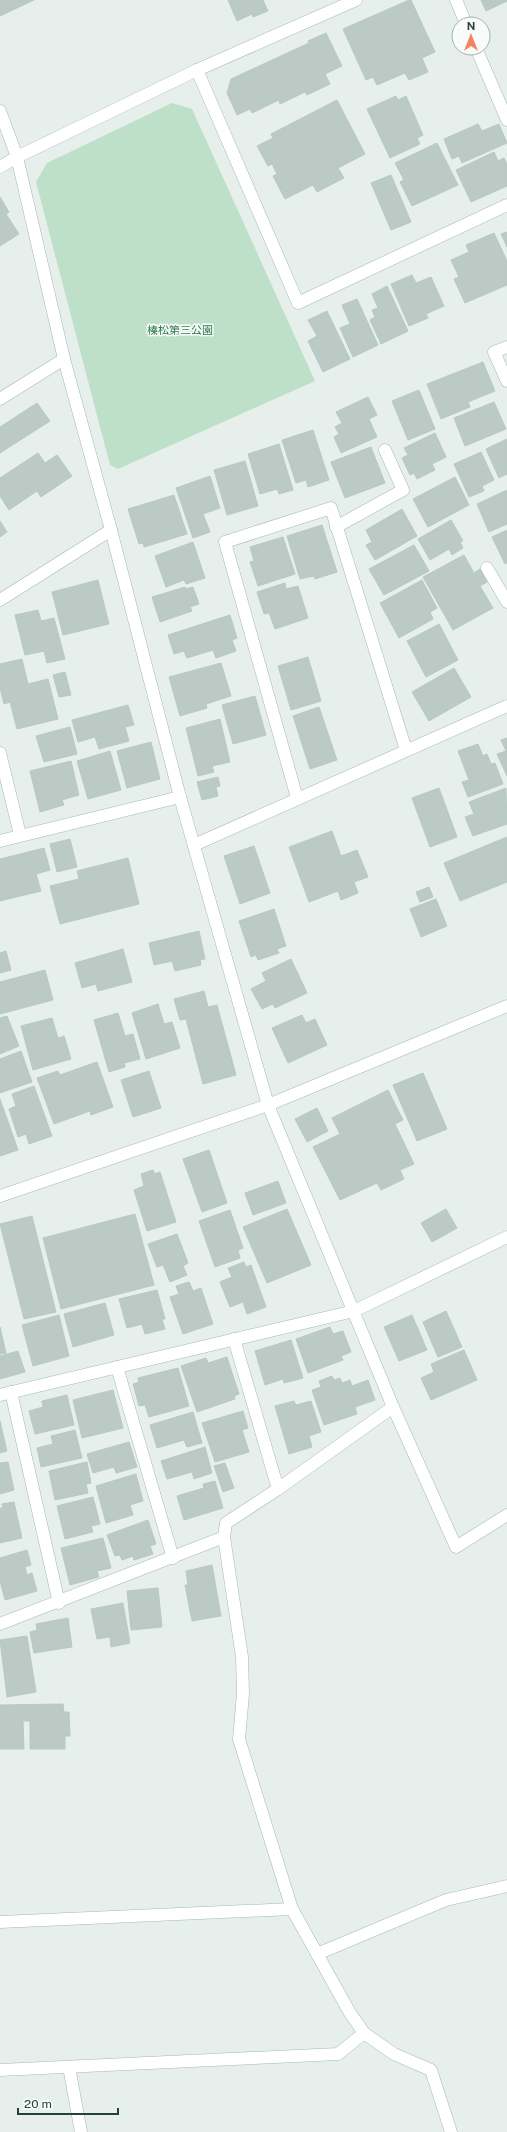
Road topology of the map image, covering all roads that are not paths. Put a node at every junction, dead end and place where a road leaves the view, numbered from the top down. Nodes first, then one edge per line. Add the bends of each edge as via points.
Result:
1 (356, 0) edge
2 (456, 0) edge
3 (463, 16) edge
4 (479, 56) edge
5 (197, 70) junction
6 (0, 111) edge
7 (507, 120) edge
8 (17, 157) junction
9 (0, 167) edge
10 (507, 205) edge
11 (507, 347) edge
12 (64, 359) junction
13 (507, 381) edge
14 (0, 399) edge
15 (385, 450) dead end
16 (336, 527) junction
17 (111, 530) junction
18 (488, 568) dead end
19 (0, 600) edge
20 (507, 602) edge
21 (507, 706) edge
22 (406, 750) junction
23 (0, 754) edge
24 (180, 797) junction
25 (297, 798) junction
26 (20, 835) junction
27 (0, 841) edge
28 (194, 845) junction
29 (507, 1006) edge
30 (268, 1105) junction
31 (0, 1196) edge
32 (507, 1237) edge
33 (354, 1311) junction
34 (234, 1339) junction
35 (117, 1367) junction
36 (6, 1393) edge
37 (393, 1407) junction
38 (278, 1489) junction
39 (507, 1515) edge
40 (224, 1537) junction
41 (173, 1558) junction
42 (58, 1603) junction
43 (0, 1624) edge
44 (507, 1886) edge
45 (292, 1909) junction
46 (0, 1922) edge
47 (317, 1954) junction
48 (364, 2033) junction
49 (69, 2067) junction
50 (0, 2070) edge
51 (81, 2132) edge
52 (451, 2132) edge

1 - 5 street
2 - 3 street
4 - 7 street
5 - 8 street
5 - 10 street via 298,302
6 - 8 street
8 - 9 street
8 - 12 street
11 - 13 street via 494,352
12 - 14 street
12 - 17 street
15 - 16 street via 403,490
16 - 22 street
16 - 25 street via 330,508 225,542
17 - 19 street
17 - 24 street
18 - 20 street
21 - 22 street
22 - 25 street
23 - 26 street
24 - 26 street
24 - 28 street
25 - 28 street
26 - 27 street
28 - 30 street
29 - 30 street
30 - 31 street
30 - 33 street
32 - 33 street
33 - 34 street
33 - 37 street
34 - 35 street
34 - 38 street
35 - 36 street
35 - 41 street
36 - 42 street
37 - 38 street
37 - 39 street via 456,1547
38 - 40 street via 226,1523
40 - 41 street
40 - 45 street via 242,1657 243,1694 238,1739
41 - 42 street
42 - 43 street
44 - 47 street via 446,1900
45 - 46 street
45 - 47 street
47 - 48 street
48 - 49 street via 338,2054
48 - 52 street via 394,2054 431,2070
49 - 50 street
49 - 51 street

